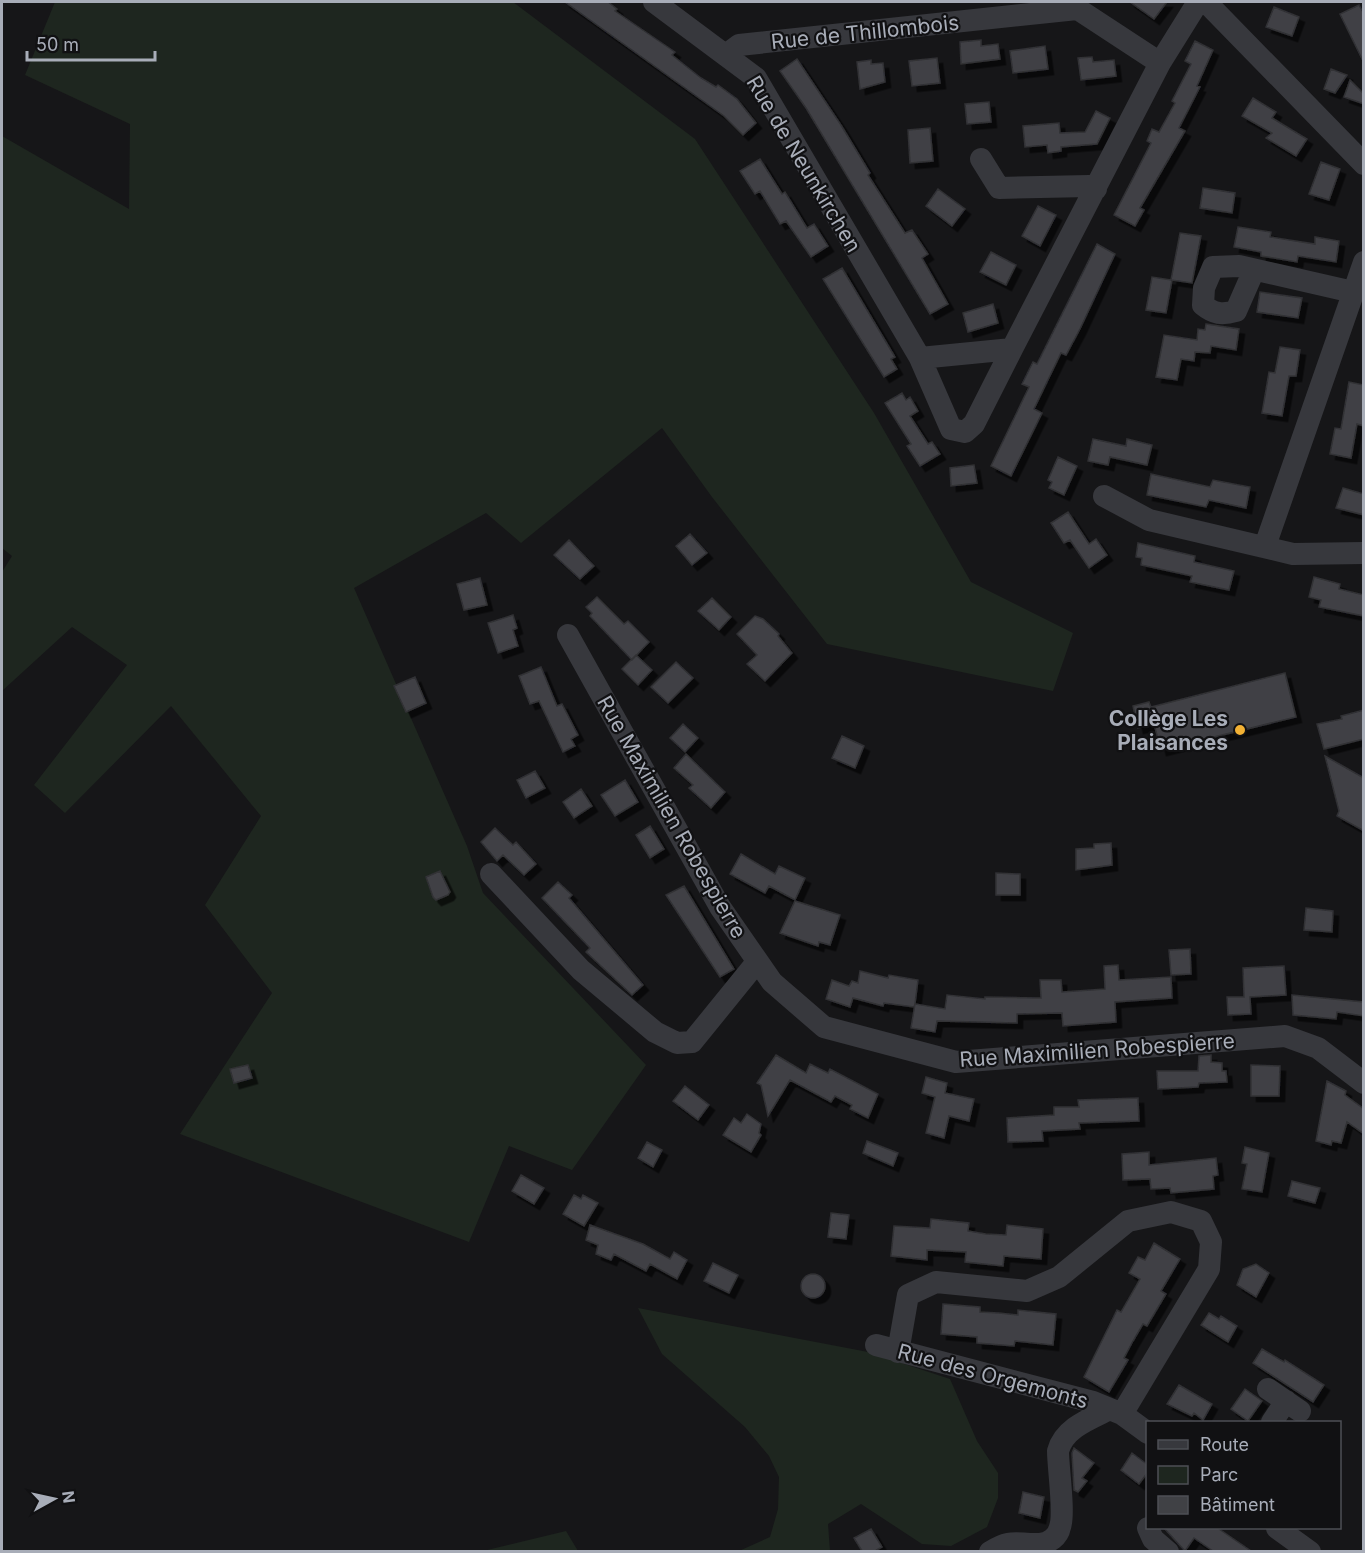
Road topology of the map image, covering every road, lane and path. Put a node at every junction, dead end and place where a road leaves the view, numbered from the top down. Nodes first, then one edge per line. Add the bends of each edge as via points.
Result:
1 (654, 2) edge
2 (1198, 2) edge
3 (1206, 2) edge
4 (1072, 5) edge
5 (727, 54) junction
6 (1160, 63) junction
7 (981, 159) dead end
8 (1364, 164) edge
9 (1096, 189) junction
10 (1364, 262) edge
11 (1254, 270) dead end
12 (1353, 292) junction
13 (1012, 349) junction
14 (920, 358) junction
15 (1104, 496) dead end
16 (1265, 546) junction
17 (1364, 554) edge
18 (568, 636) dead end
19 (491, 874) dead end
20 (757, 962) junction
21 (1364, 1083) edge
22 (876, 1345) dead end
23 (898, 1352) junction
24 (1285, 1400) dead end
25 (1116, 1411) junction
26 (1273, 1421) edge
27 (1146, 1432) edge
28 (1149, 1529) edge
29 (1280, 1529) edge
30 (990, 1551) edge
31 (1168, 1551) edge
32 (1310, 1551) edge

1 - 5 street, Rue de Neunkirchen
2 - 6 street, Rue de Neunkirchen
3 - 8 street
4 - 5 street, Rue de Thillombois via 739,45
4 - 6 street
5 - 14 street, Rue de Neunkirchen via 756,78
6 - 9 street, Rue de Neunkirchen
7 - 9 street via 999,188
9 - 13 street, Rue de Neunkirchen
10 - 12 street
11 - 12 street
12 - 16 street
13 - 14 street
13 - 14 street, Rue de Neunkirchen via 974,424 965,432 951,429
15 - 16 street via 1149,520
16 - 17 street via 1293,554
18 - 20 street, Rue Maximilien Robespierre via 720,908
19 - 20 street via 581,970 655,1032 677,1043 693,1042
20 - 21 street, Rue Maximilien Robespierre via 772,982 824,1027 956,1062 1285,1036 1318,1048
22 - 23 street, Rue des Orgemonts
23 - 25 street, Rue des Orgemonts
23 - 25 street via 908,1296 936,1282 1027,1291 1059,1278 1128,1221 1171,1212 1201,1221 1211,1242 1209,1269
24 - 26 street
25 - 27 street, Rue des Orgemonts
25 - 30 street, Rue des Orgemonts via 1072,1430 1060,1442 1061,1526 1055,1538 1040,1544 1004,1543
28 - 31 street via 1153,1539
29 - 32 street

